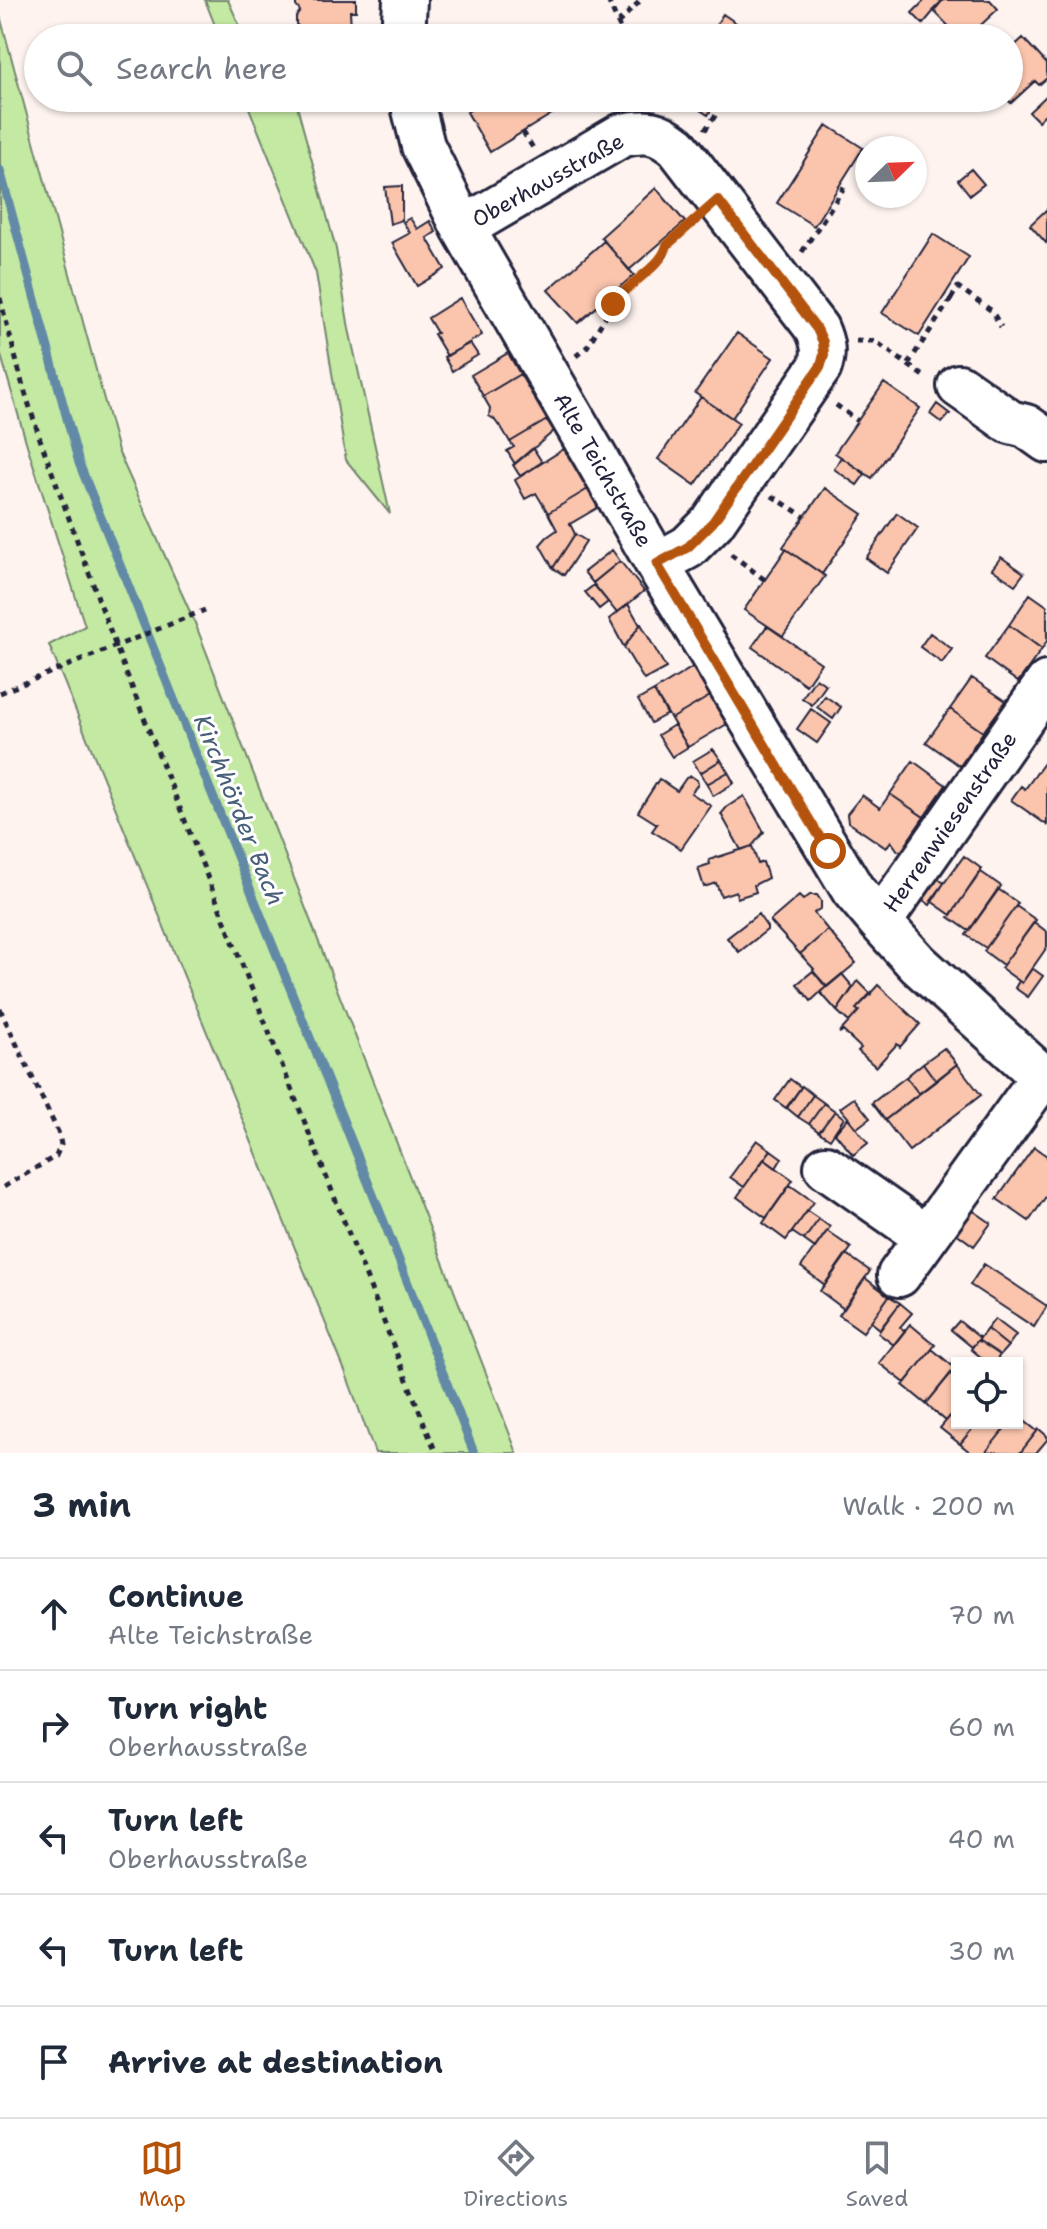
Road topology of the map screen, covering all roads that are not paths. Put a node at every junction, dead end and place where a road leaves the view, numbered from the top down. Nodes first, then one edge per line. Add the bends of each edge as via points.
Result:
1 (405, 0) edge
2 (404, 24) edge
3 (414, 112) edge
4 (463, 228) junction
5 (959, 386) road end
6 (1047, 441) edge
7 (657, 564) junction
8 (1047, 683) edge
9 (880, 922) junction
10 (1044, 1079) edge
11 (826, 1167) dead end
12 (926, 1237) junction
13 (899, 1275) dead end

1 - 2 street
3 - 4 street, Alte Teichstraße via 423,146
4 - 7 street, Alte Teichstraße
4 - 7 street, Oberhausstraße via 622,135 653,132 677,147 817,329 823,342 820,367 713,522 688,547
5 - 6 street
7 - 9 street, Alte Teichstraße via 828,851
8 - 9 street, Herrenwiesenstraße
9 - 10 street, Alte Teichstraße via 918,964
10 - 12 street, Alte Teichstraße
11 - 12 street
12 - 13 street, Alte Teichstraße

